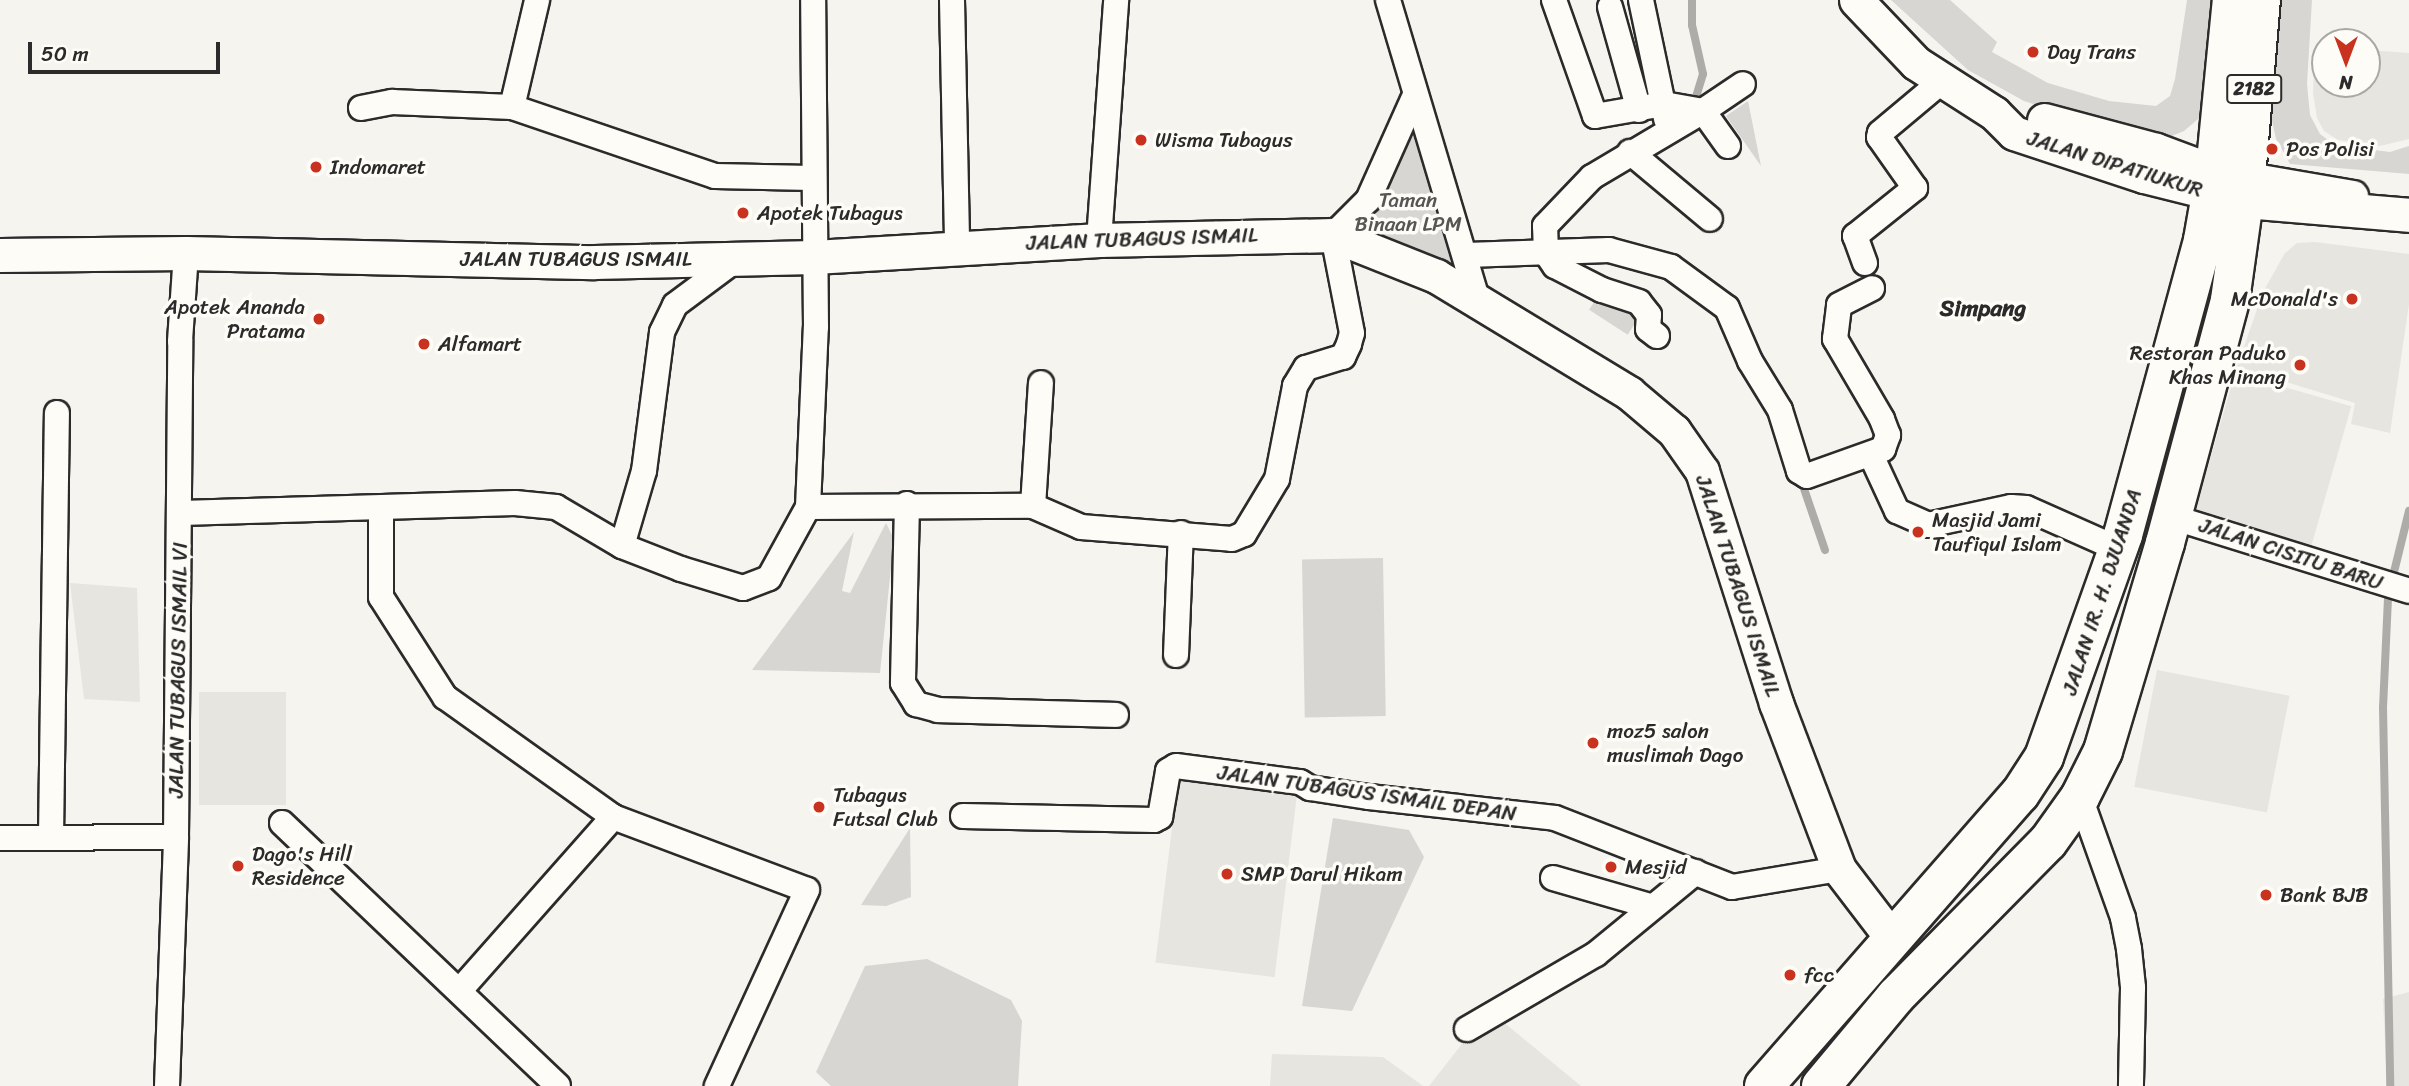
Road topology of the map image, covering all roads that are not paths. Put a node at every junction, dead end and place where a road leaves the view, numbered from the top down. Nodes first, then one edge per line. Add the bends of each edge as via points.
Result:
1 (537, 0) edge
2 (813, 0) edge
3 (952, 0) edge
4 (1116, 0) edge
5 (1388, 0) edge
6 (1554, 0) edge
7 (1641, 0) edge
8 (1856, 0) edge
9 (2232, 0) edge
10 (2261, 0) edge
11 (1609, 7) dead end
12 (1942, 81) junction
13 (1743, 84) dead end
14 (1415, 95) junction
15 (1664, 104) junction
16 (512, 107) junction
17 (361, 108) dead end
18 (1639, 110) junction
19 (1703, 111) junction
20 (1668, 129) junction
21 (1728, 146) dead end
22 (1630, 152) junction
23 (812, 178) junction
24 (2229, 186) junction
25 (2409, 199) edge
26 (2409, 215) edge
27 (1710, 219) dead end
28 (1332, 235) junction
29 (1099, 240) junction
30 (957, 246) junction
31 (186, 253) junction
32 (1546, 253) junction
33 (0, 255) edge
34 (1467, 255) junction
35 (814, 257) junction
36 (738, 258) junction
37 (1864, 262) dead end
38 (1872, 288) dead end
39 (1478, 301) junction
40 (1657, 336) dead end
41 (1041, 383) dead end
42 (57, 413) dead end
43 (1871, 455) junction
44 (907, 505) junction
45 (1033, 506) junction
46 (808, 507) junction
47 (381, 509) junction
48 (181, 513) junction
49 (2185, 521) junction
50 (1181, 533) junction
51 (622, 546) junction
52 (2118, 550) junction
53 (2409, 591) edge
54 (1176, 655) dead end
55 (1116, 715) dead end
56 (2080, 797) junction
57 (613, 817) junction
58 (963, 817) dead end
59 (282, 823) dead end
60 (51, 837) junction
61 (176, 837) junction
62 (0, 838) edge
63 (1839, 869) junction
64 (1696, 872) junction
65 (1553, 878) dead end
66 (1650, 906) junction
67 (1891, 937) junction
68 (461, 989) junction
69 (1467, 1029) dead end
70 (167, 1086) edge
71 (558, 1086) edge
72 (717, 1086) edge
73 (1764, 1086) edge
74 (1821, 1086) edge
75 (2131, 1086) edge

1 - 16 street
2 - 23 street
3 - 30 street
4 - 29 street
5 - 14 street
6 - 18 street via 1595,116
7 - 15 street
8 - 12 main road, JALAN DIPATIUKUR via 1916,63
9 - 24 main road, JALAN IR. H. DJUANDA / 2182
10 - 24 main road, JALAN IR. H. DJUANDA / 2182
11 - 18 street
12 - 24 main road, JALAN DIPATIUKUR via 1994,113 2014,133
12 - 37 street via 1878,137 1915,188 1855,236
13 - 19 street
14 - 28 street via 1368,200
14 - 34 street
15 - 18 street
15 - 19 street
15 - 20 street
16 - 17 street via 392,102
16 - 23 street via 715,176
19 - 20 street
19 - 21 street
20 - 22 street
22 - 27 street
22 - 32 street via 1592,177 1545,226
23 - 35 street
24 - 25 street
24 - 26 main road, JALAN DIPATIUKUR
24 - 49 main road, JALAN IR. H. DJUANDA via 2230,300
24 - 52 main road, JALAN IR. H. DJUANDA via 2199,257
28 - 29 main road, JALAN TUBAGUS ISMAIL
28 - 39 main road, JALAN TUBAGUS ISMAIL via 1412,264
28 - 50 street via 1352,333 1343,357 1306,368 1295,386 1277,480 1244,534 1232,539
29 - 30 main road, JALAN TUBAGUS ISMAIL
30 - 35 main road, JALAN TUBAGUS ISMAIL
31 - 33 main road, JALAN TUBAGUS ISMAIL
31 - 36 main road, JALAN TUBAGUS ISMAIL via 594,262
31 - 48 street, JALAN TUBAGUS ISMAIL VI via 180,341
32 - 34 street
32 - 40 street via 1567,275 1646,307 1648,329
32 - 43 street via 1609,250 1671,267 1727,307 1780,410 1799,471 1814,476
34 - 39 street
35 - 36 main road, JALAN TUBAGUS ISMAIL
35 - 46 street via 816,327
36 - 51 street via 675,305 662,332 644,471
38 - 43 street via 1839,304 1835,339 1888,435 1883,449
39 - 63 main road, JALAN TUBAGUS ISMAIL via 1629,393 1674,431 1702,471 1776,703
41 - 45 street
42 - 60 street
43 - 52 street via 1897,511 1928,525 2011,507 2026,508
44 - 45 street
44 - 46 street via 845,510
44 - 55 street via 903,683 916,704 938,709
45 - 50 street via 1081,527
46 - 51 street via 769,578 743,588
47 - 48 street
47 - 51 street via 515,503 556,507
47 - 57 street via 381,597 445,697
48 - 61 street, JALAN TUBAGUS ISMAIL VI
49 - 53 street, JALAN CISITU BARU
49 - 56 main road, JALAN IR. H. DJUANDA via 2103,751
50 - 54 street
52 - 67 main road, JALAN IR. H. DJUANDA via 2044,758 2020,794
56 - 74 main road, JALAN IR. H. DJUANDA via 2048,842 1896,996
56 - 75 street via 2123,918 2129,949
57 - 68 street
57 - 72 street via 807,890
58 - 64 street, JALAN TUBAGUS ISMAIL DEPAN via 1154,820 1160,817 1167,771 1176,766 1300,782 1310,789 1555,818
59 - 68 street
60 - 61 street
60 - 62 street
61 - 70 street, JALAN TUBAGUS ISMAIL VI
63 - 64 street, JALAN TUBAGUS ISMAIL DEPAN via 1732,887
63 - 67 main road, JALAN TUBAGUS ISMAIL
64 - 66 street
65 - 66 street
66 - 69 street via 1596,954
67 - 73 main road, JALAN IR. H. DJUANDA
68 - 71 street via 496,1030

